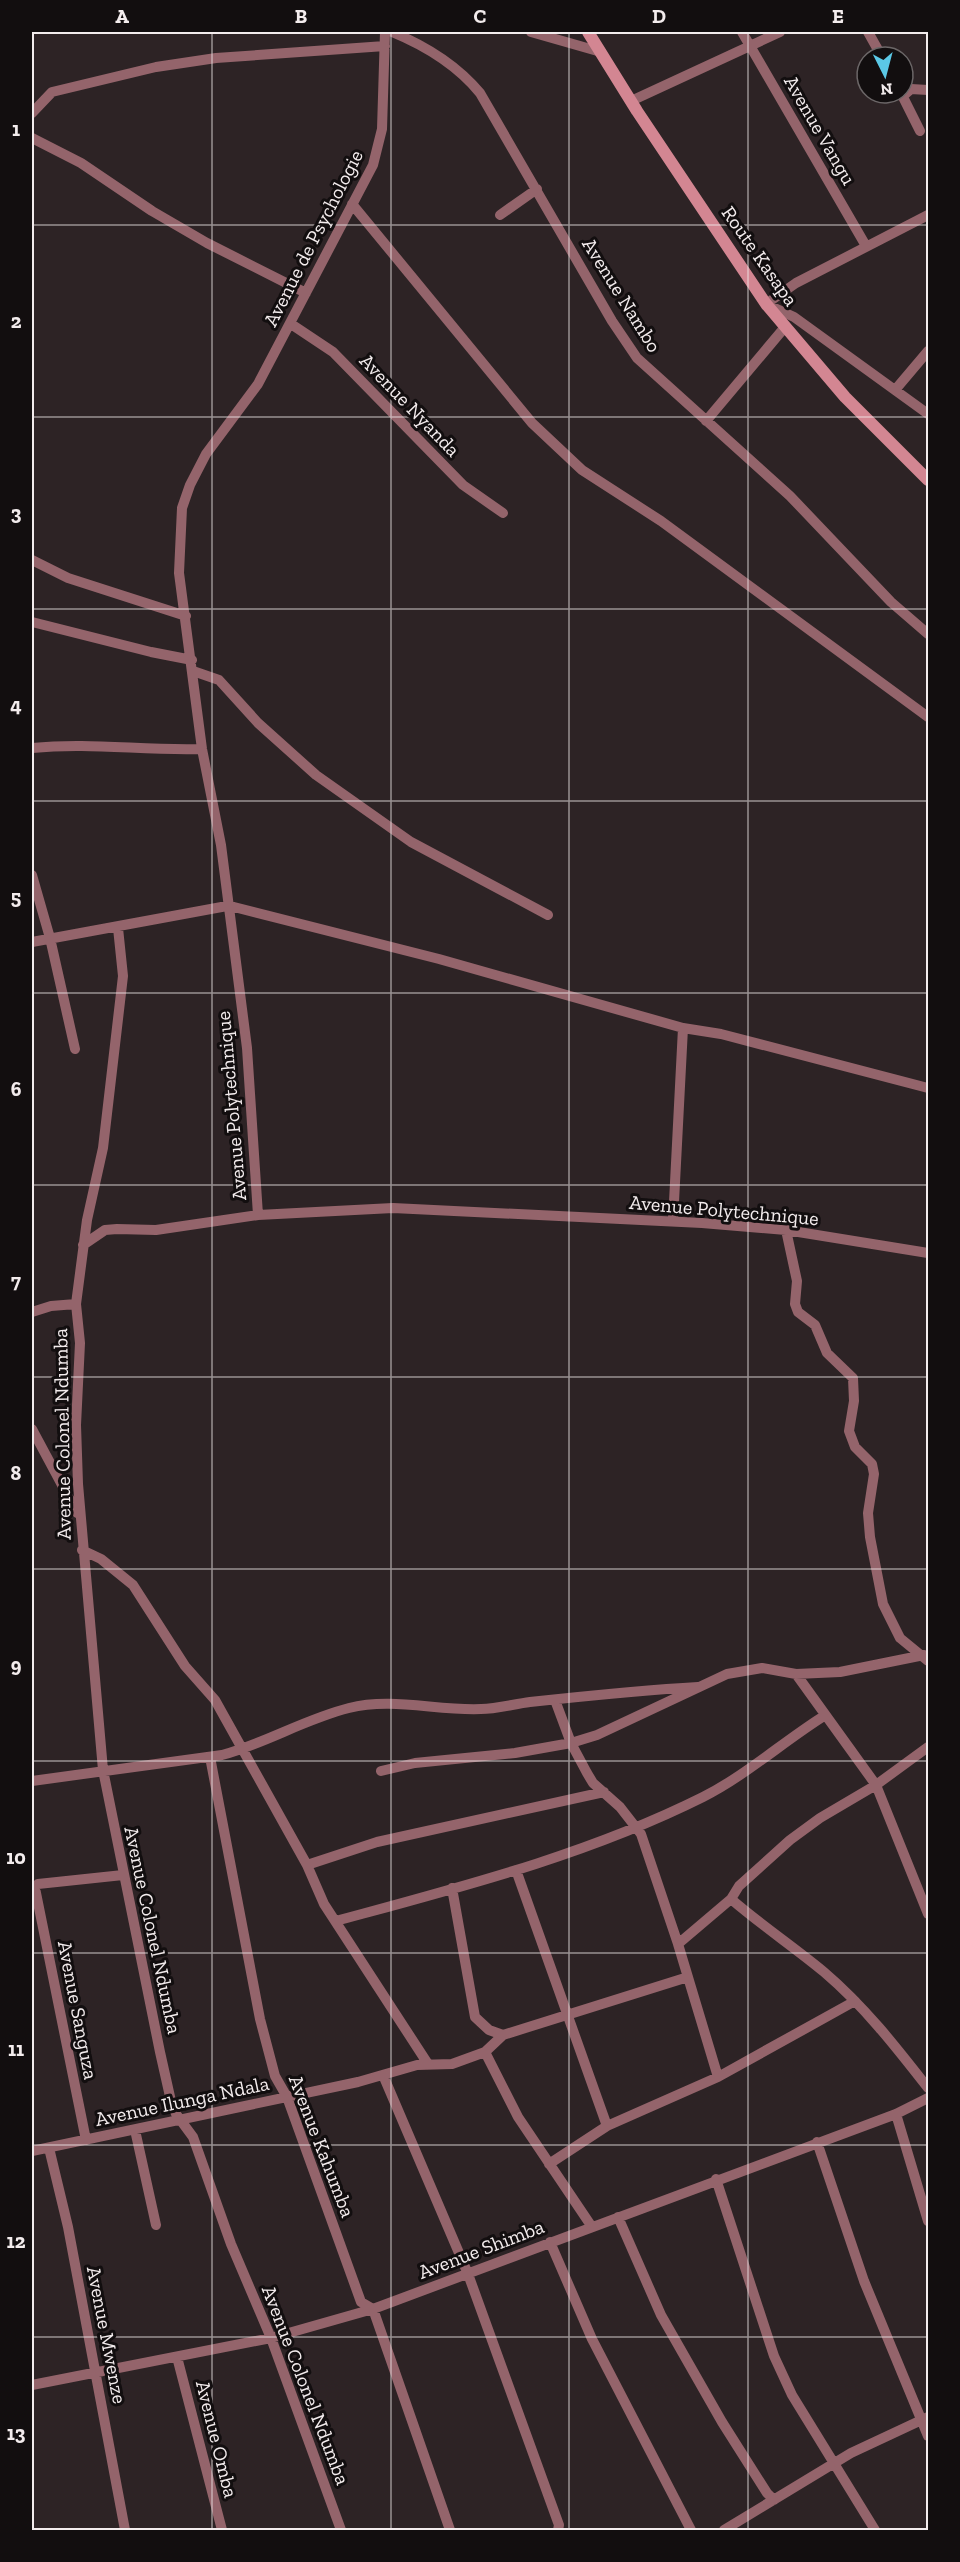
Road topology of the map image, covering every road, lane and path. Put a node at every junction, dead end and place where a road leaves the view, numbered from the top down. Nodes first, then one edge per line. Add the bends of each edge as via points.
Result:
1 (385, 32) edge
2 (392, 32) edge
3 (531, 32) edge
4 (588, 32) edge
5 (742, 32) edge
6 (780, 32) edge
7 (384, 46) junction
8 (750, 46) junction
9 (601, 52) junction
10 (631, 101) junction
11 (907, 105) edge
12 (32, 114) edge
13 (920, 131) dead end
14 (32, 138) edge
15 (537, 189) junction
16 (352, 204) junction
17 (500, 215) dead end
18 (928, 215) edge
19 (866, 246) junction
20 (306, 293) junction
21 (766, 304) junction
22 (291, 324) junction
23 (785, 327) junction
24 (928, 351) edge
25 (258, 384) joint
26 (895, 390) junction
27 (928, 414) edge
28 (706, 421) junction
29 (928, 480) edge
30 (503, 513) dead end
31 (32, 560) edge
32 (186, 616) junction
33 (32, 622) edge
34 (928, 634) edge
35 (192, 660) junction
36 (194, 671) junction
37 (928, 717) edge
38 (32, 748) edge
39 (202, 749) junction
40 (32, 875) edge
41 (227, 906) junction
42 (548, 915) dead end
43 (118, 928) junction
44 (50, 938) junction
45 (32, 942) edge
46 (683, 1028) junction
47 (75, 1048) dead end
48 (928, 1088) edge
49 (258, 1215) junction
50 (673, 1221) junction
51 (786, 1230) junction
52 (83, 1245) junction
53 (928, 1253) edge
54 (76, 1304) junction
55 (32, 1312) edge
56 (32, 1429) edge
57 (80, 1518) junction
58 (82, 1550) junction
59 (926, 1658) edge
60 (796, 1674) junction
61 (698, 1687) junction
62 (555, 1700) junction
63 (824, 1716) junction
64 (571, 1743) junction
65 (928, 1747) edge
66 (245, 1749) junction
67 (210, 1757) junction
68 (103, 1770) junction
69 (381, 1771) dead end
70 (32, 1781) edge
71 (876, 1785) junction
72 (604, 1792) junction
73 (636, 1827) junction
74 (307, 1864) junction
75 (516, 1870) junction
76 (123, 1875) junction
77 (452, 1888) junction
78 (731, 1899) junction
79 (928, 1914) edge
80 (336, 1921) junction
81 (678, 1944) junction
82 (688, 1977) junction
83 (855, 2001) junction
84 (566, 2015) junction
85 (503, 2036) junction
86 (485, 2052) junction
87 (428, 2064) junction
88 (383, 2075) junction
89 (718, 2077) junction
90 (928, 2088) edge
91 (287, 2097) junction
92 (928, 2098) edge
93 (896, 2114) junction
94 (180, 2121) junction
95 (607, 2126) junction
96 (135, 2130) junction
97 (86, 2140) junction
98 (817, 2142) junction
99 (49, 2148) junction
100 (32, 2151) edge
101 (549, 2164) junction
102 (716, 2179) junction
103 (618, 2217) junction
104 (928, 2221) edge
105 (156, 2225) dead end
106 (592, 2227) junction
107 (550, 2242) junction
108 (468, 2274) junction
109 (373, 2309) junction
110 (271, 2338) junction
111 (177, 2357) junction
112 (96, 2373) junction
113 (32, 2385) edge
114 (924, 2418) edge
115 (928, 2436) edge
116 (833, 2464) junction
117 (774, 2500) junction
118 (742, 2527) edge
119 (125, 2530) edge
120 (222, 2530) edge
121 (340, 2530) edge
122 (450, 2530) edge
123 (558, 2530) edge
124 (691, 2530) edge
125 (724, 2530) edge
126 (875, 2530) edge

1 - 7 street, Avenue de Psychologie
2 - 15 street, Avenue Nambo via 418,43 465,75 480,93
3 - 9 street
4 - 9 main road, Route Kasapa
5 - 8 street, Avenue Vangu
6 - 8 street
7 - 12 street via 216,58 156,68 52,92
7 - 16 street, Avenue de Psychologie via 379,149
8 - 10 street
8 - 19 street, Avenue Vangu
9 - 10 main road, Route Kasapa
10 - 21 main road, Route Kasapa
11 - 13 street
14 - 20 street via 81,163 198,238
15 - 17 street
15 - 28 street, Avenue Nambo via 637,358
16 - 20 street, Avenue de Psychologie
16 - 37 street via 532,423 561,452
18 - 19 street
19 - 21 street via 796,283
20 - 22 street, Avenue de Psychologie
21 - 23 main road, Route Kasapa
21 - 26 street via 794,316
22 - 25 street, Avenue de Psychologie
22 - 30 street, Avenue Nyanda via 333,352 463,485
23 - 28 street
23 - 29 main road, Route Kasapa via 844,397
24 - 26 street
25 - 32 street, Avenue Polytechnique via 206,454 184,502 179,573
26 - 27 street
28 - 34 street, Avenue Nambo via 790,496 891,602
31 - 32 street via 68,578
32 - 35 street, Avenue Polytechnique
33 - 35 street
35 - 36 street, Avenue Polytechnique
36 - 39 street, Avenue Polytechnique
36 - 42 street via 219,680 258,723 316,775 411,842
38 - 39 street via 89,744
39 - 41 street, Avenue Polytechnique via 216,814
40 - 44 street
41 - 43 street
41 - 46 street via 439,959
41 - 49 street, Avenue Polytechnique via 247,1048
43 - 44 street
43 - 52 street, Avenue Colonel Ndumba via 123,976 103,1148
44 - 45 street
44 - 47 street
46 - 48 street via 721,1034
46 - 50 street
49 - 50 street, Avenue Polytechnique via 393,1208
49 - 52 street via 156,1230 105,1230
50 - 51 street, Avenue Polytechnique
51 - 53 street, Avenue Polytechnique
51 - 59 street via 797,1281 798,1312 815,1325 827,1353 852,1378 854,1401 849,1431 855,1447 872,1464 869,1529 884,1604 900,1638
52 - 54 street, Avenue Colonel Ndumba
54 - 55 street
54 - 57 street, Avenue Colonel Ndumba via 80,1343 76,1434
56 - 57 street
57 - 58 street, Avenue Colonel Ndumba
58 - 66 street via 101,1559 137,1589 185,1666 215,1700
58 - 68 street, Avenue Colonel Ndumba
59 - 60 street via 840,1672
60 - 61 street via 762,1668 727,1674
60 - 63 street
61 - 62 street
61 - 64 street via 597,1735
62 - 64 street
62 - 66 street via 484,1709 436,1709 408,1704 349,1708
63 - 71 street
63 - 73 street via 704,1796
64 - 69 street
64 - 72 street via 586,1773
65 - 71 street
66 - 67 street
66 - 74 street
67 - 68 street
67 - 91 street, Avenue Kahumba via 260,2019 275,2076
68 - 70 street
68 - 76 street, Avenue Colonel Ndumba
71 - 78 street via 790,1840 739,1886
71 - 79 street
72 - 73 street
72 - 74 street via 377,1842
73 - 75 street
73 - 81 street
74 - 80 street via 318,1893
75 - 77 street
75 - 84 street
76 - 94 street, Avenue Colonel Ndumba via 171,2101
76 - 97 street, Avenue Sanguza via 38,1884 35,1888
77 - 80 street
77 - 85 street via 475,2017
78 - 81 street
78 - 83 street
80 - 87 street
81 - 82 street
82 - 84 street
82 - 89 street
83 - 89 street
83 - 90 street
84 - 85 street
84 - 95 street
85 - 86 street
86 - 87 street, Avenue Ilunga Ndala via 452,2064
86 - 101 street via 518,2117
87 - 88 street, Avenue Ilunga Ndala
88 - 91 street, Avenue Ilunga Ndala
88 - 108 street
89 - 95 street
91 - 94 street, Avenue Ilunga Ndala
91 - 109 street, Avenue Kahumba via 361,2302
92 - 93 street, Avenue Shimba
93 - 98 street, Avenue Shimba
93 - 104 street
94 - 96 street, Avenue Ilunga Ndala
94 - 110 street, Avenue Colonel Ndumba via 193,2137 231,2244
95 - 101 street
96 - 97 street, Avenue Ilunga Ndala
96 - 105 street
97 - 99 street, Avenue Ilunga Ndala
98 - 102 street, Avenue Shimba
98 - 114 street via 864,2281
99 - 100 street, Avenue Ilunga Ndala
99 - 112 street, Avenue Mwenze
101 - 106 street
102 - 103 street, Avenue Shimba
102 - 116 street via 774,2356
103 - 106 street, Avenue Shimba
103 - 117 street via 666,2325 722,2422
106 - 107 street, Avenue Shimba
107 - 108 street, Avenue Shimba
107 - 124 street via 592,2339
108 - 109 street, Avenue Shimba
108 - 123 street
109 - 110 street, Avenue Shimba
109 - 122 street, Avenue Kahumba
110 - 111 street, Avenue Shimba
110 - 121 street, Avenue Colonel Ndumba
111 - 112 street, Avenue Shimba
111 - 120 street, Avenue Omba
112 - 113 street, Avenue Shimba
112 - 119 street, Avenue Mwenze
114 - 115 street
114 - 116 street
116 - 117 street
116 - 126 street
117 - 118 street
118 - 125 street

